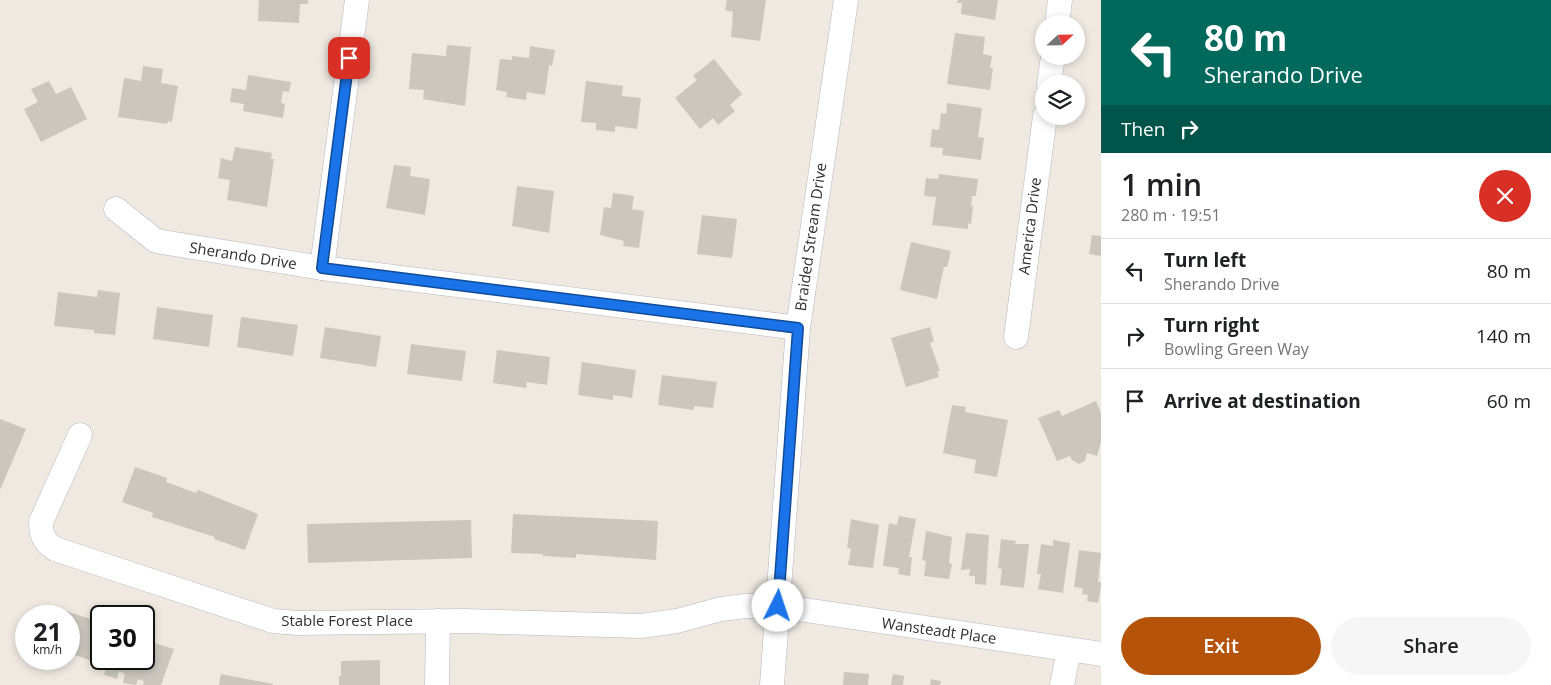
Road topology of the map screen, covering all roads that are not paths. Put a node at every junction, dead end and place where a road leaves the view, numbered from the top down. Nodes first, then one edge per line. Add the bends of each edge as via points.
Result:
1 (357, 0) edge
2 (846, 0) edge
3 (1060, 0) edge
4 (1058, 15) edge
5 (1044, 125) edge
6 (116, 209) dead end
7 (322, 268) junction
8 (798, 328) junction
9 (1016, 337) dead end
10 (80, 435) dead end
11 (778, 606) junction
12 (438, 622) junction
13 (1069, 650) junction
14 (1101, 654) edge
15 (437, 685) edge
16 (772, 685) edge
17 (1062, 685) edge

1 - 7 street
2 - 8 street, Braided Stream Drive
3 - 4 street
5 - 9 street, America Drive
6 - 7 street, Sherando Drive via 156,241
7 - 8 street, Sherando Drive
8 - 11 street, Braided Stream Drive
10 - 12 street, Stable Forest Place via 41,522 41,533 46,543 55,549 273,621
11 - 12 street, Stable Forest Place via 722,609 677,621 641,626
11 - 13 street, Wansteadt Place
11 - 16 street, Braided Stream Drive
12 - 15 street
13 - 14 street, Wansteadt Place
13 - 17 street

